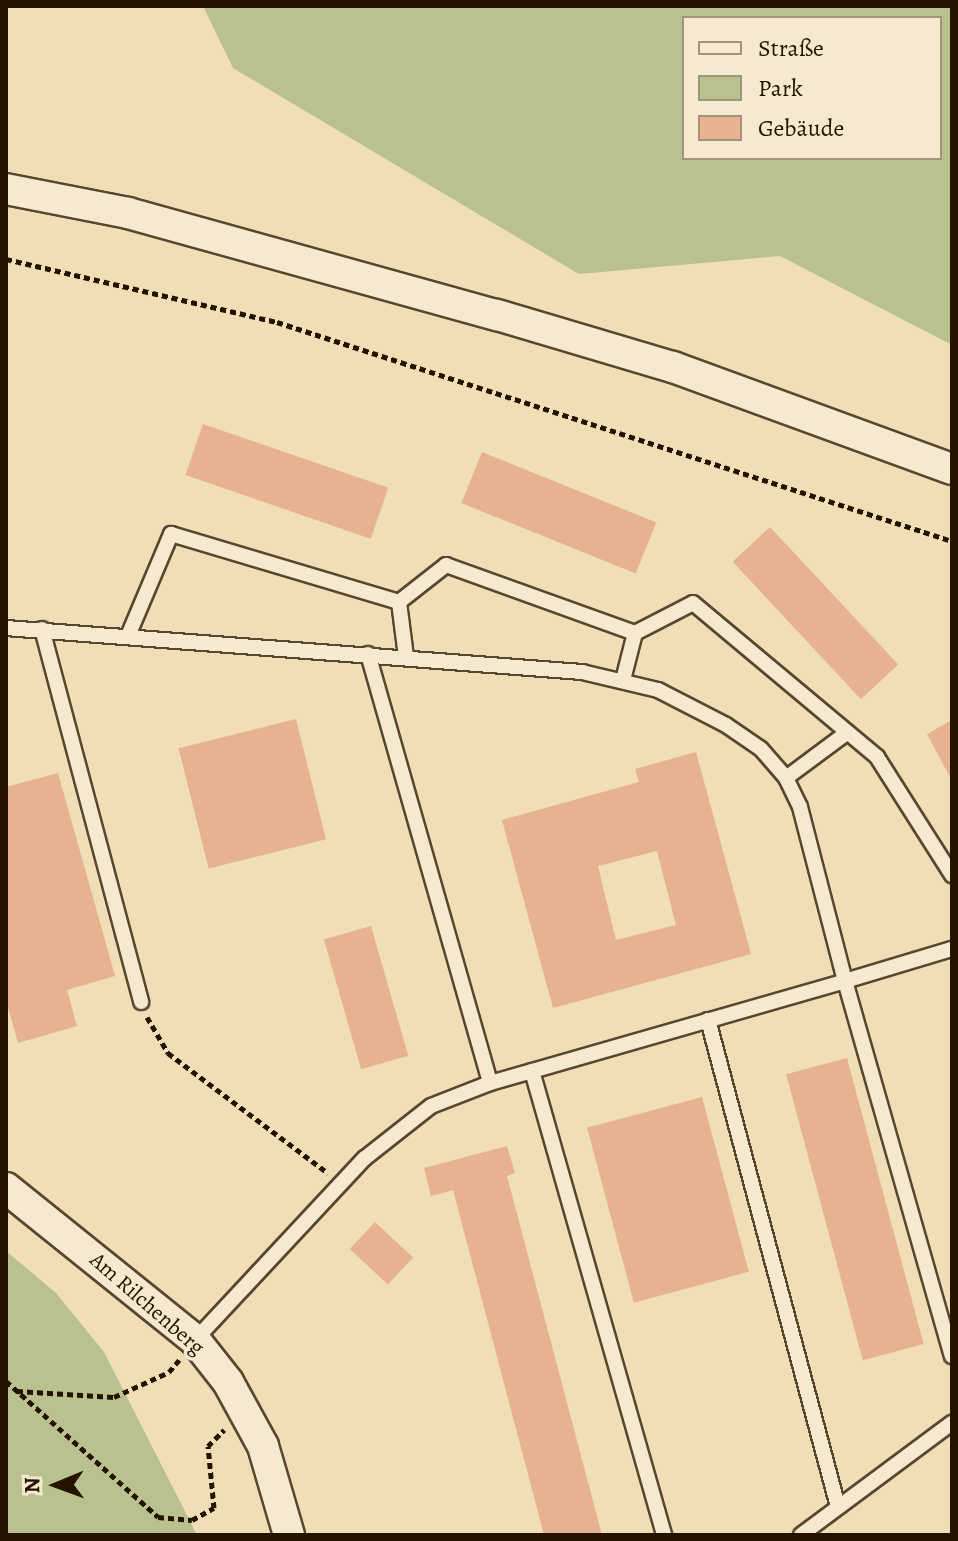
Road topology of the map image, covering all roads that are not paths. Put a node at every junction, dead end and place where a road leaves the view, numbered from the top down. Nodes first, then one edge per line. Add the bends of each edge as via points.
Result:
1 (6, 189) edge
2 (952, 469) edge
3 (399, 602) junction
4 (6, 628) edge
5 (42, 629) junction
6 (635, 633) junction
7 (128, 636) junction
8 (368, 654) junction
9 (406, 657) junction
10 (623, 680) junction
11 (845, 734) junction
12 (786, 778) junction
13 (952, 875) edge
14 (952, 949) edge
15 (845, 981) junction
16 (141, 1002) road end
17 (708, 1020) junction
18 (532, 1071) junction
19 (490, 1083) junction
20 (6, 1188) edge
21 (195, 1340) junction
22 (952, 1356) edge
23 (952, 1423) edge
24 (838, 1507) junction
25 (289, 1535) edge
26 (664, 1535) edge
27 (801, 1535) edge

1 - 2 street via 128,213 673,367
3 - 6 lane via 446,565
3 - 7 lane via 171,534
3 - 9 lane
4 - 5 lane
5 - 7 lane
5 - 16 lane
6 - 10 lane
6 - 11 lane via 693,603
7 - 8 lane
8 - 9 lane
8 - 19 lane
9 - 10 lane
10 - 12 lane via 694,705 761,749
11 - 12 lane
11 - 13 lane via 877,757
12 - 15 lane via 800,807
14 - 15 lane
15 - 17 lane
15 - 22 lane
17 - 18 lane
17 - 24 lane
18 - 19 lane
18 - 26 lane
19 - 21 lane via 431,1106 341,1183
20 - 21 street, Am Rilchenberg
21 - 25 street, Am Rilchenberg via 245,1410 272,1472
23 - 24 lane
24 - 27 lane

